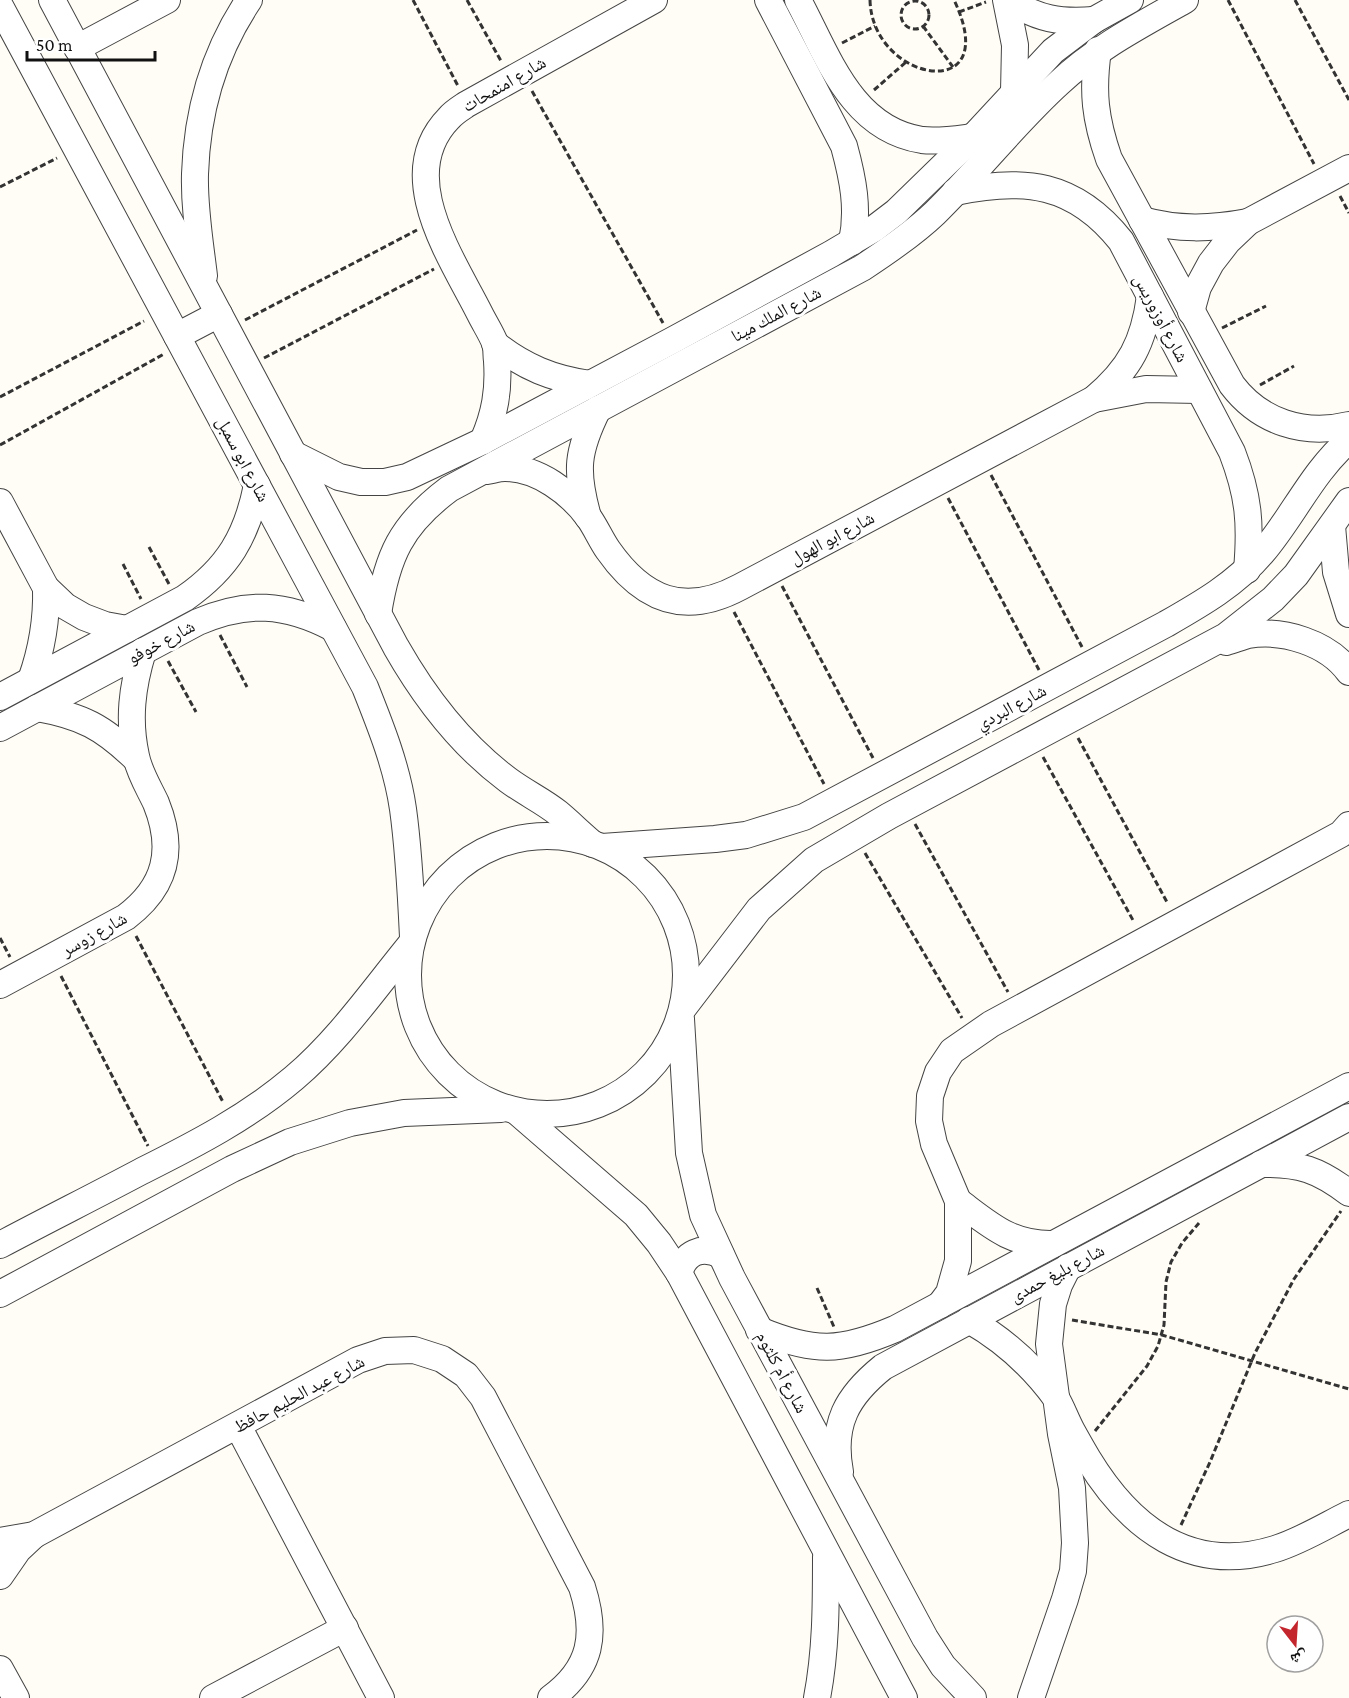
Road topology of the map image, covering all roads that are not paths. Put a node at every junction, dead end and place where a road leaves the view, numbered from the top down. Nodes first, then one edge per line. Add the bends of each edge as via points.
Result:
1 (167, 0) edge
2 (249, 0) edge
3 (798, 0) edge
4 (1007, 0) edge
5 (1130, 0) edge
6 (1185, 0) edge
7 (654, 1) edge
8 (766, 1) edge
9 (61, 3) edge
10 (0, 6) edge
11 (1094, 20) junction
12 (77, 48) junction
13 (1098, 50) junction
14 (843, 84) junction
15 (1014, 92) junction
16 (821, 101) junction
17 (973, 137) junction
18 (1349, 168) edge
19 (1124, 186) junction
20 (956, 192) junction
21 (1100, 218) junction
22 (1142, 220) junction
23 (1248, 222) junction
24 (852, 242) junction
25 (206, 291) junction
26 (1150, 296) junction
27 (1191, 312) junction
28 (223, 322) junction
29 (179, 340) junction
30 (495, 344) junction
31 (590, 384) junction
32 (1199, 390) junction
33 (1242, 398) junction
34 (1094, 399) junction
35 (598, 409) junction
36 (1218, 425) junction
37 (1349, 425) edge
38 (1349, 440) edge
39 (483, 441) junction
40 (293, 454) junction
41 (481, 472) junction
42 (407, 477) junction
43 (257, 485) junction
44 (1349, 501) edge
45 (0, 502) edge
46 (430, 503) junction
47 (588, 517) junction
48 (1332, 526) junction
49 (1247, 570) junction
50 (46, 588) junction
51 (182, 600) junction
52 (378, 614) junction
53 (1349, 614) edge
54 (204, 619) junction
55 (333, 627) junction
56 (127, 629) junction
57 (151, 647) junction
58 (1202, 649) junction
59 (1349, 672) edge
60 (31, 680) junction
61 (1057, 683) junction
62 (0, 697) edge
63 (37, 708) junction
64 (1076, 716) junction
65 (0, 728) edge
66 (136, 759) junction
67 (1346, 830) edge
68 (597, 846) junction
69 (412, 940) junction
70 (0, 985) edge
71 (681, 1012) junction
72 (1349, 1086) edge
73 (513, 1110) junction
74 (1349, 1117) edge
75 (1261, 1164) junction
76 (1198, 1167) junction
77 (1211, 1190) junction
78 (958, 1201) junction
79 (1346, 1201) edge
80 (1053, 1244) junction
81 (0, 1245) edge
82 (721, 1255) junction
83 (1068, 1267) junction
84 (679, 1273) junction
85 (0, 1294) edge
86 (940, 1305) junction
87 (969, 1320) junction
88 (895, 1329) junction
89 (759, 1330) junction
90 (908, 1352) junction
91 (1057, 1400) junction
92 (238, 1426) junction
93 (842, 1484) junction
94 (1349, 1514) edge
95 (34, 1535) junction
96 (0, 1541) edge
97 (826, 1554) junction
98 (0, 1575) edge
99 (345, 1628) junction
100 (0, 1669) edge
101 (16, 1698) edge
102 (213, 1698) edge
103 (381, 1698) edge
104 (551, 1698) edge
105 (817, 1698) edge
106 (904, 1698) edge
107 (973, 1698) edge
108 (1031, 1698) edge

1 - 12 street
2 - 25 street via 219,55 197,135 197,218
3 - 14 street
4 - 11 street via 1047,19
4 - 15 street via 1015,45
5 - 11 street, شارع الملك مينا
6 - 13 street, شارع الملك مينا
7 - 30 street, شارع امنمحات via 467,104 448,118 434,138 426,162 425,187 434,221
8 - 16 street
9 - 12 street
10 - 29 street, شارع ابو سمبل
11 - 15 street, شارع الملك مينا via 1053,51
12 - 25 street
13 - 19 street, شارع أوزوريس via 1094,106 1106,150
13 - 20 street, شارع الملك مينا via 1041,100
14 - 16 street via 839,100 830,104
14 - 17 street via 857,105 876,122 899,134 924,140
15 - 17 street, شارع الملك مينا
16 - 24 street via 844,146 851,171 856,222
17 - 24 street, شارع الملك مينا via 910,200
18 - 23 street
19 - 21 street via 1112,187 1098,199
19 - 22 street, شارع أوزوريس
20 - 21 street, شارع أوزوريس via 1016,184 1047,189 1075,200
20 - 35 street, شارع الملك مينا via 912,234 862,268
21 - 26 street, شارع أوزوريس via 1121,241
22 - 23 street via 1194,229
22 - 27 street, شارع أوزوريس
23 - 27 street via 1211,263
24 - 31 street, شارع الملك مينا
25 - 28 street
26 - 32 street, شارع أوزوريس
26 - 34 street, شارع ابو الهول via 1140,343 1113,383
27 - 33 street, شارع أوزوريس
28 - 29 street
28 - 40 street
29 - 43 street, شارع ابو سمبل
30 - 31 street, شارع امنمحات via 539,372
30 - 39 street, شارع امنمحات via 496,404
31 - 39 street, شارع الملك مينا
32 - 34 street, شارع ابو الهول via 1146,389
32 - 36 street, شارع أوزوريس
33 - 36 street via 1241,424 1232,428
33 - 37 street, شارع أوزوريس via 1284,424 1307,429
34 - 47 street, شارع ابو الهول via 774,570 703,602 659,597 640,586 607,549
35 - 41 street, شارع الملك مينا
35 - 47 street, شارع ابو الهول via 586,434 580,462 580,490
36 - 49 street, شارع أوزوريس via 1243,480 1249,509
38 - 49 street, شارع البردي via 1326,463 1276,536
39 - 42 street, شارع الملك مينا
40 - 42 street, شارع الملك مينا via 339,477 362,482
40 - 52 street
41 - 46 street, شارع الملك مينا
41 - 47 street, شارع ابو الهول via 505,468 528,472 551,483
42 - 46 street via 409,495 418,502
43 - 51 street, شارع خوفو via 245,530 234,550 204,585
43 - 55 street, شارع ابو سمبل
44 - 48 street
45 - 50 street
46 - 52 street, شارع الملك مينا via 413,520 396,548 382,586
48 - 53 street via 1336,572
48 - 58 street via 1273,599
49 - 61 street, شارع البردي via 1200,604
50 - 56 street via 84,617
50 - 60 street via 45,635
51 - 54 street via 193,598 200,603
51 - 56 street, شارع خوفو
52 - 68 street via 414,679 455,732 508,780 557,812
54 - 55 street, شارع خوفو via 243,608 266,607 290,610
54 - 57 street, شارع خوفو
55 - 69 street, شارع ابو سمبل via 365,687 394,766 403,808
56 - 60 street, شارع خوفو
57 - 63 street, شارع خوفو
57 - 66 street, شارع زوسر via 135,678 131,705
58 - 59 street via 1248,635 1290,636 1329,653
58 - 64 street
60 - 62 street, شارع خوفو
61 - 64 street
61 - 68 street, شارع البردي via 804,817 746,835
63 - 65 street, شارع خوفو
63 - 66 street, شارع زوسر via 65,713 92,724 116,739
64 - 71 street via 814,860 759,909
66 - 70 street, شارع زوسر via 165,833 163,872 154,890 126,918
67 - 78 street via 1017,1009 952,1051 938,1072 930,1096 929,1121 934,1144
68 - 69 street via 561,837 529,838 498,845 478,855 444,881 425,908
68 - 71 street via 630,864 654,886 672,914 683,945 686,977
69 - 73 street via 407,973 410,1004 435,1058 456,1081 481,1098
69 - 81 street via 323,1050 281,1089 234,1123
71 - 73 street via 657,1061 617,1095 568,1112
71 - 82 street, شارع أم كلثوم via 689,1153 703,1215
72 - 76 street, شارع بليغ حمدى
73 - 84 street via 636,1215
73 - 85 street via 404,1113 350,1123 290,1142 232,1169
74 - 75 street, شارع بليغ حمدى
75 - 77 street, شارع بليغ حمدى
75 - 79 street via 1307,1168 1329,1177
76 - 77 street
76 - 80 street, شارع بليغ حمدى
77 - 83 street, شارع بليغ حمدى
78 - 80 street via 1008,1237 1038,1245
78 - 86 street via 958,1262 949,1293
80 - 86 street, شارع بليغ حمدى
82 - 84 street via 694,1252 681,1264
82 - 89 street, شارع أم كلثوم
83 - 87 street, شارع بليغ حمدى
83 - 91 street via 1051,1316 1049,1344
84 - 97 street
86 - 88 street, شارع بليغ حمدى
87 - 90 street, شارع بليغ حمدى
87 - 91 street via 1019,1356
88 - 89 street, شارع بليغ حمدى via 843,1347 814,1347
88 - 90 street via 895,1341
89 - 93 street, شارع أم كلثوم
90 - 93 street, شارع بليغ حمدى via 862,1384 847,1404 839,1430 837,1457
91 - 94 street via 1082,1449 1110,1491 1133,1517 1158,1536 1187,1550 1216,1556 1247,1556 1276,1549
91 - 108 street via 1072,1488 1075,1552 1065,1599
92 - 95 street, شارع عبد الحليم حافظ
92 - 99 street
92 - 104 street, شارع عبد الحليم حافظ via 358,1360 385,1351 414,1350 442,1359 466,1375 483,1397 582,1587 590,1613 590,1640 582,1665 566,1687
93 - 107 street, شارع أم كلثوم via 925,1638 943,1666
95 - 96 street, شارع عبد الحليم حافظ
95 - 98 street, شارع عبد الحليم حافظ
97 - 105 street via 826,1634
97 - 106 street
99 - 102 street
99 - 103 street
100 - 101 street

